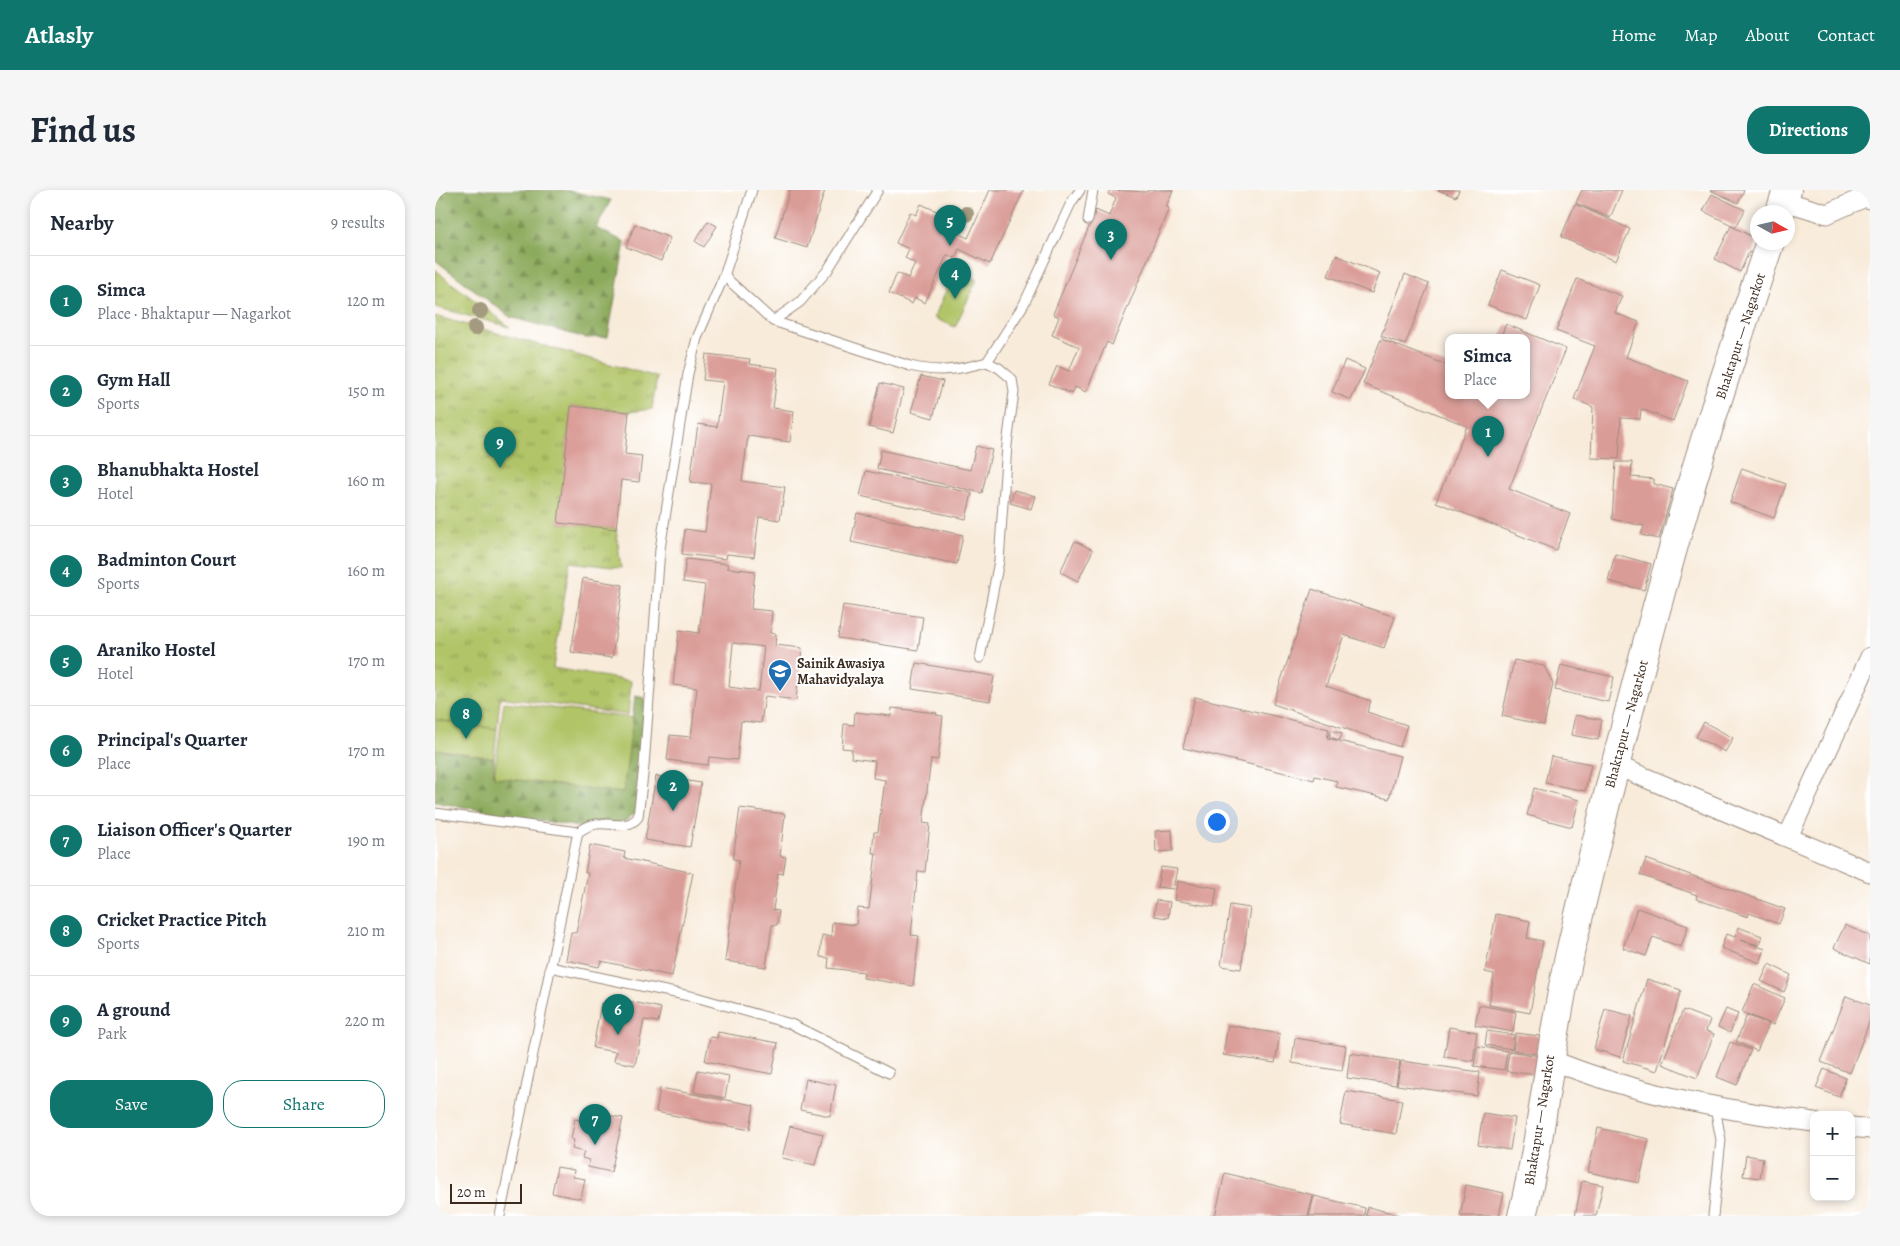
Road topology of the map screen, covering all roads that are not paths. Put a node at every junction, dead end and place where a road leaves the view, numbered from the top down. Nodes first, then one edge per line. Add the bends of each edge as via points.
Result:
1 (752, 190) edge
2 (879, 190) edge
3 (1080, 190) edge
4 (1093, 190) edge
5 (1868, 195) edge
6 (1784, 201) edge
7 (1088, 220) dead end
8 (1767, 250) edge
9 (724, 276) junction
10 (773, 321) junction
11 (987, 362) junction
12 (1870, 657) edge
13 (980, 658) dead end
14 (1615, 765) junction
15 (435, 813) edge
16 (577, 832) junction
17 (1787, 837) junction
18 (1870, 872) edge
19 (550, 967) junction
20 (1549, 1059) junction
21 (889, 1073) dead end
22 (1715, 1108) junction
23 (1810, 1121) edge
24 (1855, 1127) edge
25 (1870, 1129) edge
26 (500, 1216) edge
27 (1522, 1216) edge
28 (1713, 1216) edge

1 - 9 lane
2 - 10 lane via 827,270 800,302
3 - 11 lane via 1024,304
4 - 7 lane
5 - 6 street via 1827,214
8 - 14 main road, Bhaktapur — Nagarkot via 1678,530
9 - 10 lane
9 - 16 lane via 697,338 688,374 660,549 640,809 634,823 593,824
10 - 11 lane via 932,371 948,371
11 - 13 lane via 1012,379 1014,392 999,561
12 - 17 street
14 - 17 street
14 - 20 main road, Bhaktapur — Nagarkot via 1569,956
15 - 16 lane
16 - 19 lane
17 - 18 street
19 - 21 lane via 699,998 791,1024
19 - 26 lane
20 - 22 street via 1585,1074
20 - 27 main road, Bhaktapur — Nagarkot via 1535,1163
22 - 23 street
22 - 28 lane via 1721,1140
24 - 25 street

